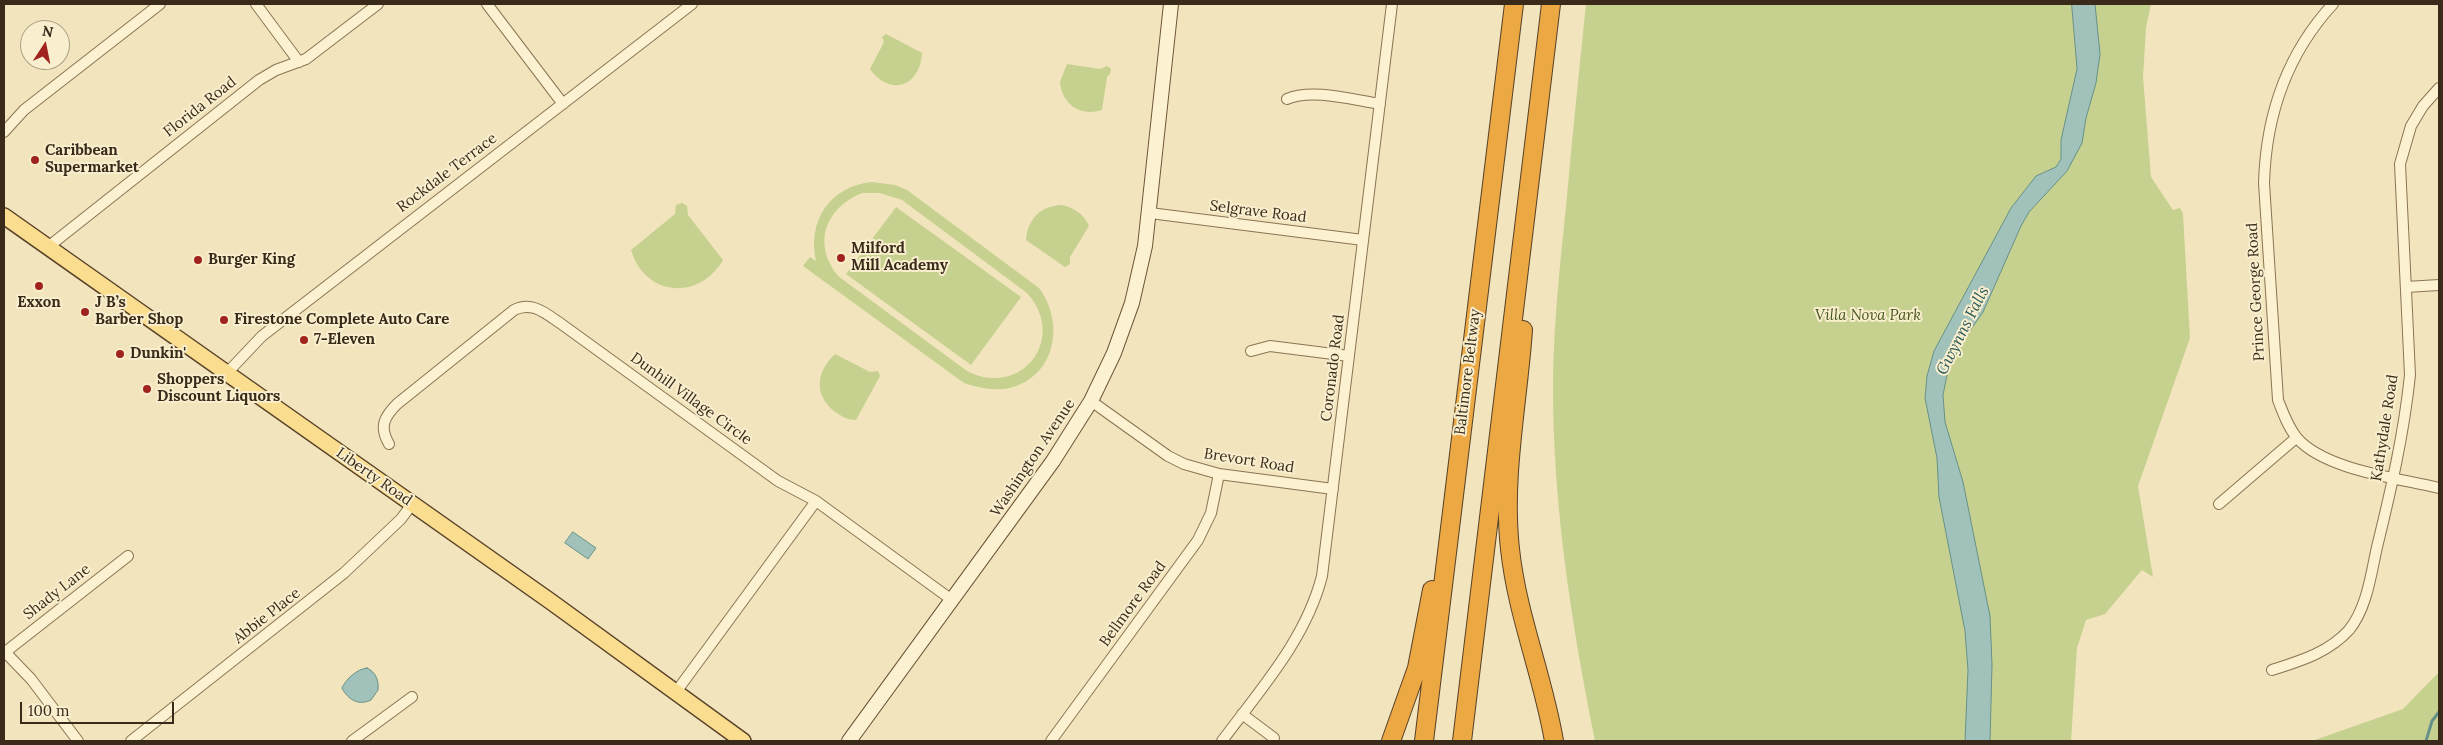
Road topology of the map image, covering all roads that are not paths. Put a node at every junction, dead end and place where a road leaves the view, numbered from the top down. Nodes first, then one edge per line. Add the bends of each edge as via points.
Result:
1 (160, 4) edge
2 (256, 4) edge
3 (378, 4) edge
4 (487, 4) edge
5 (692, 4) edge
6 (1170, 4) edge
7 (1392, 4) edge
8 (1514, 4) edge
9 (1551, 4) edge
10 (2333, 4) edge
11 (299, 62) junction
12 (2439, 88) edge
13 (1287, 99) dead end
14 (563, 104) junction
15 (1380, 104) junction
16 (1537, 118) junction
17 (4, 132) edge
18 (1150, 214) junction
19 (4, 216) edge
20 (1363, 240) junction
21 (48, 247) junction
22 (2439, 285) edge
23 (2406, 287) junction
24 (1251, 352) dead end
25 (1349, 356) junction
26 (227, 373) junction
27 (1091, 402) junction
28 (2296, 438) junction
29 (389, 444) dead end
30 (1219, 474) junction
31 (2394, 477) junction
32 (2439, 488) edge
33 (1333, 489) junction
34 (816, 502) junction
35 (412, 504) junction
36 (2219, 504) dead end
37 (1447, 542) junction
38 (128, 556) dead end
39 (952, 600) junction
40 (4, 652) edge
41 (2272, 670) dead end
42 (676, 692) junction
43 (412, 698) dead end
44 (1242, 714) junction
45 (1274, 738) dead end
46 (78, 741) edge
47 (131, 741) edge
48 (352, 741) edge
49 (743, 741) edge
50 (849, 741) edge
51 (1051, 741) edge
52 (1222, 741) edge
53 (1392, 741) edge
54 (1424, 741) edge
55 (1462, 741) edge
56 (1554, 741) edge

1 - 17 street via 24,110
2 - 11 street
3 - 11 street, Florida Road
4 - 14 street
5 - 14 street, Rockdale Terrace
6 - 18 main road, Washington Avenue
7 - 15 street, Coronado Road
8 - 37 highway, Baltimore Beltway
9 - 16 highway
10 - 28 street, Prince George Road via 2305,38 2289,67 2277,96 2265,153 2276,383 2278,400
11 - 21 street, Florida Road via 259,80
12 - 23 street, Kathydale Road via 2411,126 2400,164
13 - 15 street via 1312,94
14 - 26 street, Rockdale Terrace via 262,336
15 - 20 street, Coronado Road
16 - 55 highway
16 - 56 highway via 1509,520 1516,584
18 - 20 street, Selgrave Road
18 - 27 main road, Washington Avenue via 1132,303 1114,353
19 - 21 main road, Liberty Road
20 - 25 street, Coronado Road
21 - 26 main road, Liberty Road
22 - 23 street
23 - 31 street, Kathydale Road via 2410,374
24 - 25 street via 1270,346
25 - 33 street, Coronado Road
26 - 35 main road, Liberty Road
27 - 30 street, Brevort Road via 1168,456
27 - 39 main road, Washington Avenue via 1053,461
28 - 31 street, Prince George Road via 2329,461
28 - 36 street
29 - 34 street, Dunhill Village Circle via 384,435 384,421 397,404 514,310 526,306 560,323 778,481
30 - 33 street, Brevort Road
30 - 51 street, Bellmore Road via 1211,513 1198,540
31 - 32 street, Prince George Road
31 - 41 street, Kathydale Road via 2357,618 2350,629 2327,648
33 - 44 street, Coronado Road via 1322,576 1310,612 1291,646
34 - 39 street, Dunhill Village Circle
34 - 42 street
35 - 42 main road, Liberty Road
35 - 47 street, Abbie Place via 401,519 344,573
37 - 53 highway via 1428,603 1417,668
37 - 54 highway, Baltimore Beltway
38 - 40 street, Shady Lane
39 - 50 main road, Washington Avenue
40 - 46 street via 30,679
42 - 49 main road, Liberty Road
43 - 48 street
44 - 45 street
44 - 52 street, Coronado Road

